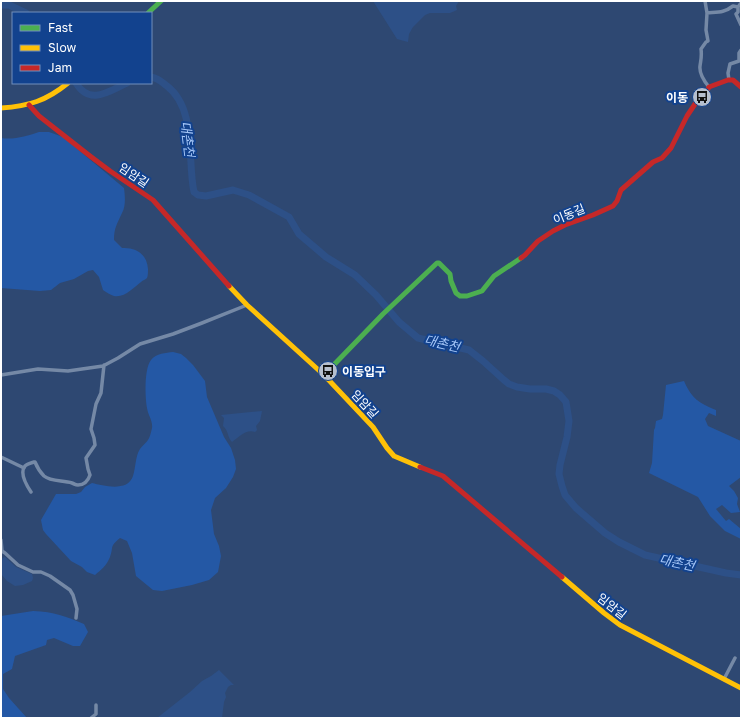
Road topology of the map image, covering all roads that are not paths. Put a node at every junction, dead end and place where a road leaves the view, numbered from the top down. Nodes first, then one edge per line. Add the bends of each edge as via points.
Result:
1 (161, 1) edge
2 (705, 1) edge
3 (741, 3) edge
4 (738, 6) junction
5 (149, 12) edge
6 (707, 13) junction
7 (741, 25) edge
8 (741, 50) edge
9 (729, 80) junction
10 (66, 84) edge
11 (709, 87) junction
12 (741, 87) edge
13 (29, 105) junction
14 (1, 108) edge
15 (247, 305) junction
16 (104, 365) junction
17 (1, 375) edge
18 (324, 375) junction
19 (1, 457) edge
20 (24, 468) junction
21 (30, 492) dead end
22 (1, 540) edge
23 (1, 552) edge
24 (76, 618) dead end
25 (735, 658) dead end
26 (724, 679) junction
27 (741, 688) edge
28 (96, 705) dead end
29 (91, 718) edge

1 - 5 main road
2 - 6 street
3 - 4 street
4 - 6 street via 724,12
4 - 7 street via 736,14
6 - 11 street via 708,41 701,49 700,67 702,78
8 - 9 street via 740,61 730,64
9 - 11 main road
9 - 12 main road via 733,80
10 - 13 main road via 49,97
11 - 18 main road, 이동길 via 687,116 671,148 621,190 613,206 553,231 538,241 525,255 494,276 486,287 467,296 463,297 456,293 450,274 437,263
13 - 14 main road
13 - 15 main road, 임암길 via 39,116 110,172 153,200
15 - 16 street via 202,324 140,344
15 - 18 main road, 임암길
16 - 17 street via 68,371 38,369
16 - 20 street via 101,393 91,428 95,445 86,458 89,479 78,485 45,477 35,462
18 - 26 main road, 임암길 via 374,427 394,456 443,476 616,623
19 - 20 street
20 - 21 street via 24,479
22 - 23 street
23 - 24 street via 18,566 50,576 70,590 77,609
25 - 26 street
26 - 27 main road, 임암길
28 - 29 street via 96,714

